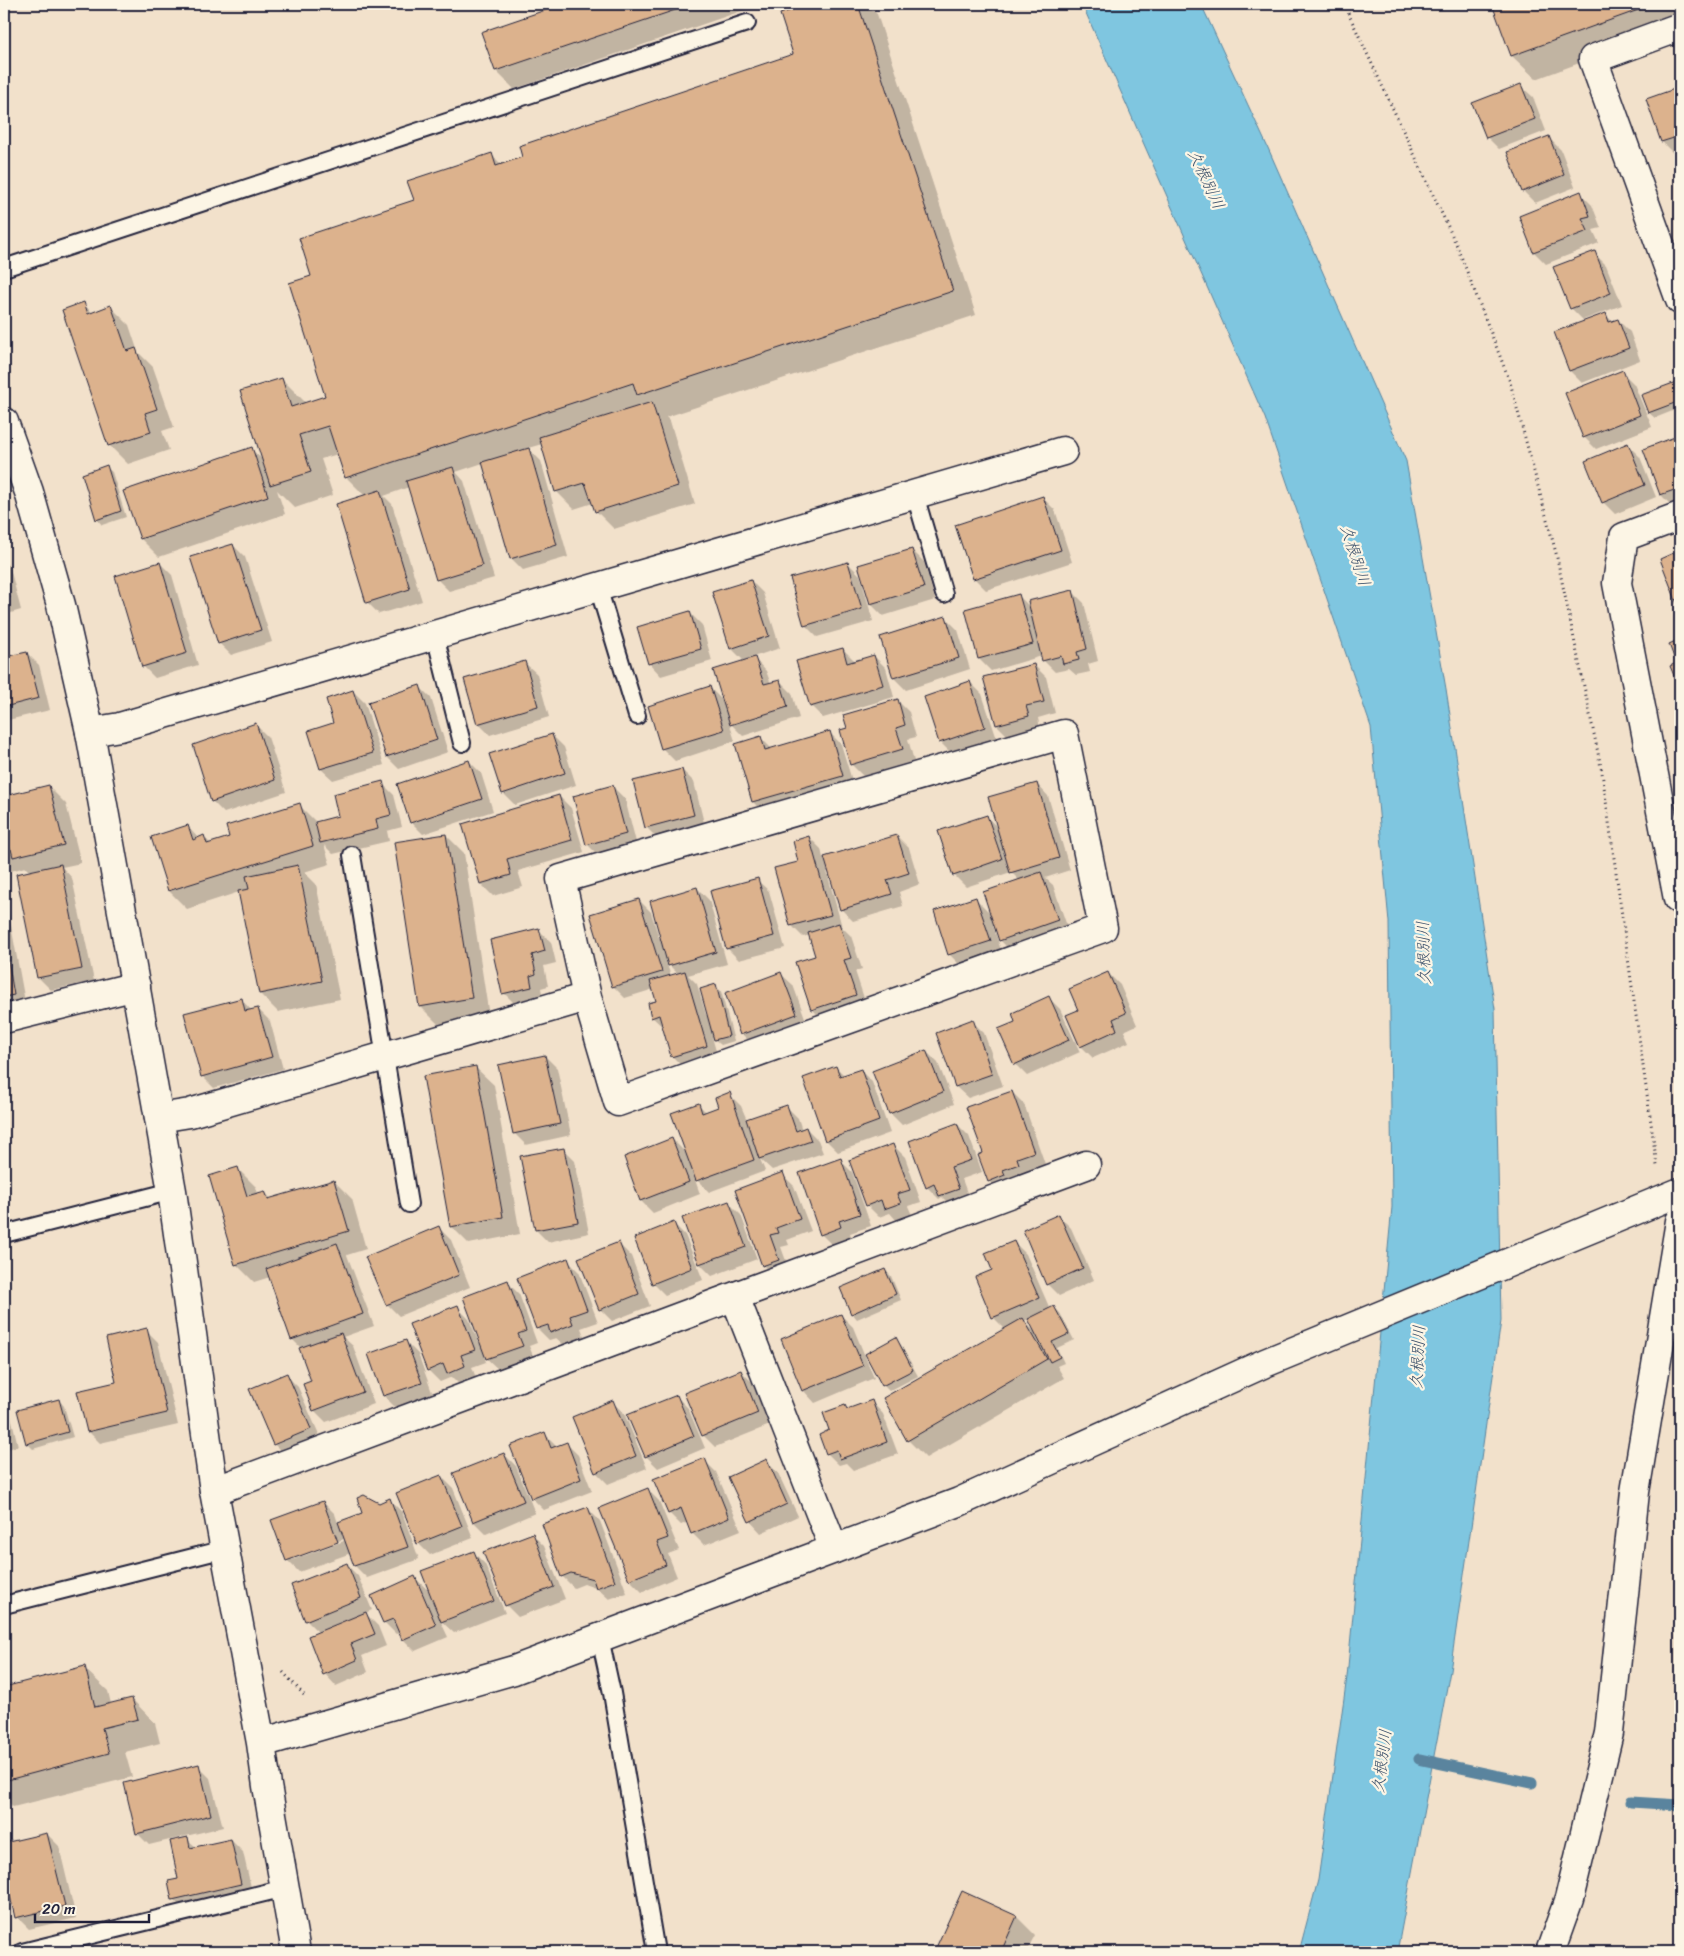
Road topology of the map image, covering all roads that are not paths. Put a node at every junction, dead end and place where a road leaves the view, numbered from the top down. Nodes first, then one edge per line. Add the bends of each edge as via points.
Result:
1 (747, 23) dead end
2 (1680, 28) edge
3 (4, 268) edge
4 (1680, 300) edge
5 (4, 422) edge
6 (1063, 451) dead end
7 (915, 495) junction
8 (1680, 516) edge
9 (598, 587) junction
10 (944, 594) dead end
11 (435, 635) junction
12 (637, 716) dead end
13 (90, 732) junction
14 (462, 744) dead end
15 (352, 855) dead end
16 (1680, 898) edge
17 (136, 986) junction
18 (587, 997) junction
19 (4, 1019) edge
20 (384, 1056) junction
21 (159, 1118) junction
22 (1086, 1165) dead end
23 (172, 1191) junction
24 (1680, 1192) edge
25 (409, 1204) dead end
26 (1680, 1221) edge
27 (4, 1234) edge
28 (735, 1297) junction
29 (214, 1491) junction
30 (225, 1549) junction
31 (834, 1549) junction
32 (4, 1605) edge
33 (600, 1638) junction
34 (261, 1743) junction
35 (285, 1888) junction
36 (22, 1952) edge
37 (296, 1952) edge
38 (656, 1952) edge
39 (1550, 1952) edge

1 - 3 lane
2 - 4 street via 1592,59
5 - 13 street via 29,492 61,605
6 - 7 street
7 - 9 street
7 - 10 lane
8 - 16 street via 1624,537 1617,583
9 - 11 street
9 - 12 lane
11 - 13 street via 120,727
11 - 14 lane
13 - 17 street
15 - 20 lane
17 - 19 street
17 - 21 street
18 - 18 street via 618,1102 1103,928 1064,734 560,879
18 - 20 street
20 - 21 street
20 - 25 lane
21 - 23 street
22 - 28 street
23 - 27 lane
23 - 29 street
24 - 31 street via 1265,1363 959,1502
26 - 39 street via 1635,1492 1609,1733 1569,1899
28 - 29 street
28 - 31 street
29 - 30 street
30 - 32 lane
30 - 34 street
31 - 33 street
33 - 34 street via 514,1670
33 - 38 lane
34 - 35 street
35 - 36 lane
35 - 37 street

